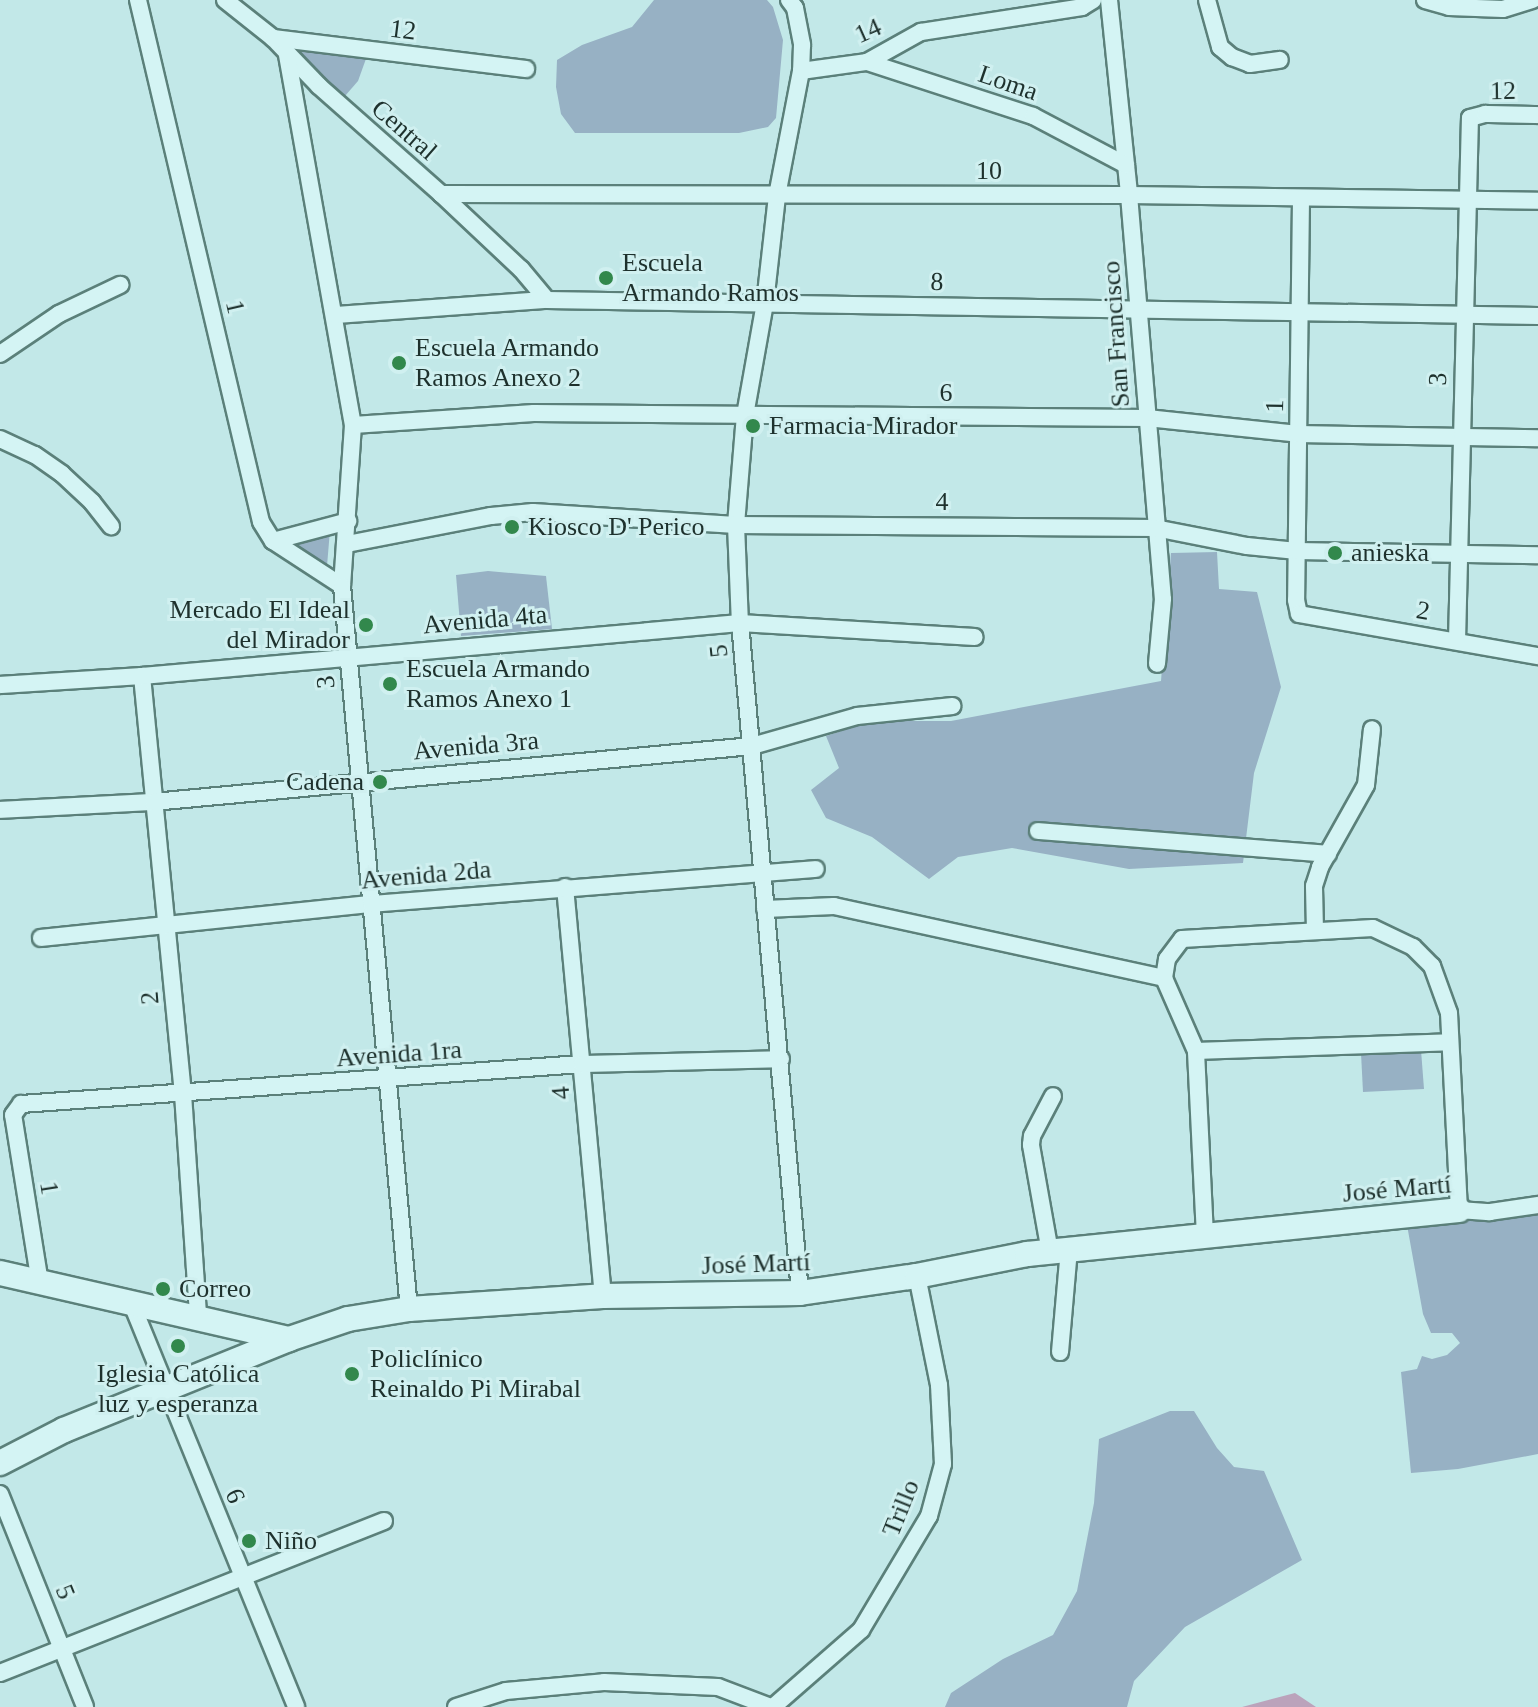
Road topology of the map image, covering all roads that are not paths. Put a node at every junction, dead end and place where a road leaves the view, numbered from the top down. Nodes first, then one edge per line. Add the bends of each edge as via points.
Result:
1 (138, 0) edge
2 (225, 0) edge
3 (1093, 0) edge
4 (1109, 0) edge
5 (1207, 0) edge
6 (1425, 0) edge
7 (1533, 0) edge
8 (792, 4) edge
9 (273, 38) junction
10 (287, 55) junction
11 (1280, 60) dead end
12 (867, 62) junction
13 (526, 69) dead end
14 (801, 71) junction
15 (1538, 115) edge
16 (1470, 118) joint
17 (1126, 165) junction
18 (441, 194) junction
19 (1129, 195) junction
20 (777, 196) junction
21 (1301, 199) junction
22 (1465, 199) junction
23 (1538, 201) edge
24 (120, 285) dead end
25 (547, 300) junction
26 (765, 303) junction
27 (1139, 308) junction
28 (1300, 312) junction
29 (336, 315) junction
30 (1463, 316) junction
31 (1538, 316) edge
32 (0, 354) edge
33 (745, 415) junction
34 (1147, 418) junction
35 (353, 425) junction
36 (1298, 434) junction
37 (1461, 437) junction
38 (1538, 438) edge
39 (0, 439) edge
40 (348, 521) junction
41 (736, 525) junction
42 (111, 526) dead end
43 (1155, 528) junction
44 (273, 541) junction
45 (347, 544) junction
46 (1297, 551) junction
47 (1458, 553) junction
48 (1538, 555) edge
49 (342, 586) junction
50 (1299, 614) joint
51 (740, 623) junction
52 (975, 637) dead end
53 (1457, 641) junction
54 (1538, 656) edge
55 (348, 657) junction
56 (1157, 664) dead end
57 (142, 676) junction
58 (0, 685) edge
59 (952, 706) dead end
60 (1372, 729) dead end
61 (752, 746) junction
62 (358, 780) junction
63 (153, 802) junction
64 (0, 810) edge
65 (1038, 831) dead end
66 (1328, 854) junction
67 (816, 869) dead end
68 (762, 872) junction
69 (565, 887) junction
70 (371, 904) junction
71 (765, 909) junction
72 (168, 925) junction
73 (1315, 931) junction
74 (41, 938) dead end
75 (1164, 978) junction
76 (1449, 1042) junction
77 (1196, 1051) junction
78 (781, 1059) junction
79 (582, 1064) junction
80 (385, 1079) junction
81 (183, 1094) junction
82 (1053, 1096) dead end
83 (21, 1104) joint
84 (1538, 1205) edge
85 (1459, 1210) junction
86 (1205, 1236) junction
87 (1060, 1251) junction
88 (0, 1273) edge
89 (917, 1276) junction
90 (40, 1283) junction
91 (800, 1293) junction
92 (603, 1296) junction
93 (131, 1302) junction
94 (409, 1309) junction
95 (198, 1316) junction
96 (289, 1339) junction
97 (1060, 1352) dead end
98 (166, 1389) junction
99 (0, 1463) edge
100 (0, 1494) edge
101 (384, 1521) dead end
102 (243, 1579) junction
103 (62, 1650) junction
104 (0, 1673) edge
105 (85, 1707) edge
106 (296, 1707) edge
107 (456, 1707) edge
108 (772, 1707) edge

1 - 44 street, 1 via 261,522
2 - 9 street, Central
3 - 12 street, 14 via 1082,7 921,32
4 - 17 street, San Francisco
5 - 11 street via 1220,47 1232,57 1250,64
6 - 7 street via 1449,7 1503,9
8 - 14 street, 5 via 802,45
9 - 10 street, Central
9 - 13 street, 12
10 - 18 street, Central
10 - 29 street, 3
12 - 14 street, 14
12 - 17 street, Loma via 1033,116
14 - 20 street, 5
15 - 16 street, 12
16 - 22 street, 3
17 - 19 street, San Francisco
18 - 20 street, 10
18 - 25 street, Central
19 - 20 street, 10
19 - 21 street, 10
19 - 27 street, San Francisco
20 - 26 street, 5
21 - 22 street, 10
21 - 28 street, 1
22 - 23 street, 10
22 - 30 street, 3
24 - 32 street via 59,314
25 - 26 street, 8
25 - 29 street, 8
26 - 27 street, 8
26 - 33 street, 5
27 - 28 street, 8
27 - 34 street, San Francisco
28 - 30 street, 8
28 - 36 street, 1
29 - 35 street, 3
30 - 31 street, 8
30 - 37 street, 3
33 - 34 street, 6
33 - 35 street, 6 via 534,413
33 - 41 street, 5
34 - 36 street, 6
34 - 43 street, San Francisco
35 - 40 street, 3
36 - 37 street, 6
36 - 46 street, 1
37 - 38 street, 6
37 - 47 street, 3
39 - 42 street via 62,474
40 - 44 street
40 - 45 street, 3
41 - 43 street, 4
41 - 45 street, 4 via 533,512
41 - 51 street, 5
43 - 46 street, 4
43 - 56 street, San Francisco via 1163,599
44 - 49 street
45 - 49 street, 3
46 - 47 street, 4
46 - 50 street, 1
47 - 48 street, 4
47 - 53 street, 3
49 - 55 street, 3
50 - 53 street, 2
51 - 52 street, Avenida 4ta
51 - 55 street, Avenida 4ta
51 - 61 street, 5
53 - 54 street, 2
55 - 57 street, Avenida 4ta
55 - 62 street, 3
57 - 58 street, Avenida 4ta
57 - 63 street, 2
59 - 61 street, Avenida 3ra via 857,716
60 - 66 street via 1366,785
61 - 62 street, Avenida 3ra
61 - 68 street, 5
62 - 63 street, Avenida 3ra
62 - 70 street, 3
63 - 64 street, Avenida 3ra
63 - 72 street, 2
65 - 66 street
66 - 73 street via 1314,886
67 - 68 street, Avenida 2da
68 - 69 street, Avenida 2da
68 - 71 street, 5
69 - 70 street, Avenida 2da
69 - 79 street, 4
70 - 72 street, Avenida 2da
70 - 80 street, 3
71 - 75 street via 834,906
71 - 78 street, 5
72 - 74 street, Avenida 2da
72 - 81 street, 2
73 - 75 street via 1182,939 1167,959
73 - 76 street via 1373,928 1413,947 1432,966 1449,1013
75 - 77 street
76 - 77 street
76 - 85 street
77 - 86 street
78 - 79 street, Avenida 1ra
78 - 91 street, 5
79 - 80 street, Avenida 1ra
79 - 92 street, 4
80 - 81 street, Avenida 1ra
80 - 94 street, 3
81 - 83 street, Avenida 1ra
81 - 95 street, 2
82 - 87 street via 1031,1145
83 - 90 street, 1 via 13,1115
84 - 85 street, José Martí
85 - 86 street, José Martí
86 - 87 street, José Martí
87 - 89 street, José Martí
87 - 97 street
88 - 90 street
89 - 91 street, José Martí
89 - 108 street, Trillo via 939,1385 943,1464 929,1516 861,1630
90 - 93 street
91 - 92 street, José Martí
92 - 94 street, José Martí
93 - 95 street
93 - 98 street, 6
94 - 96 street, José Martí via 348,1319
95 - 96 street
96 - 98 street, José Martí
98 - 99 street, José Martí via 64,1430
98 - 102 street, 6
100 - 103 street, 5
101 - 102 street
102 - 103 street
102 - 106 street, 6
103 - 104 street
103 - 105 street, 5
107 - 108 street via 506,1691 604,1682 718,1687

